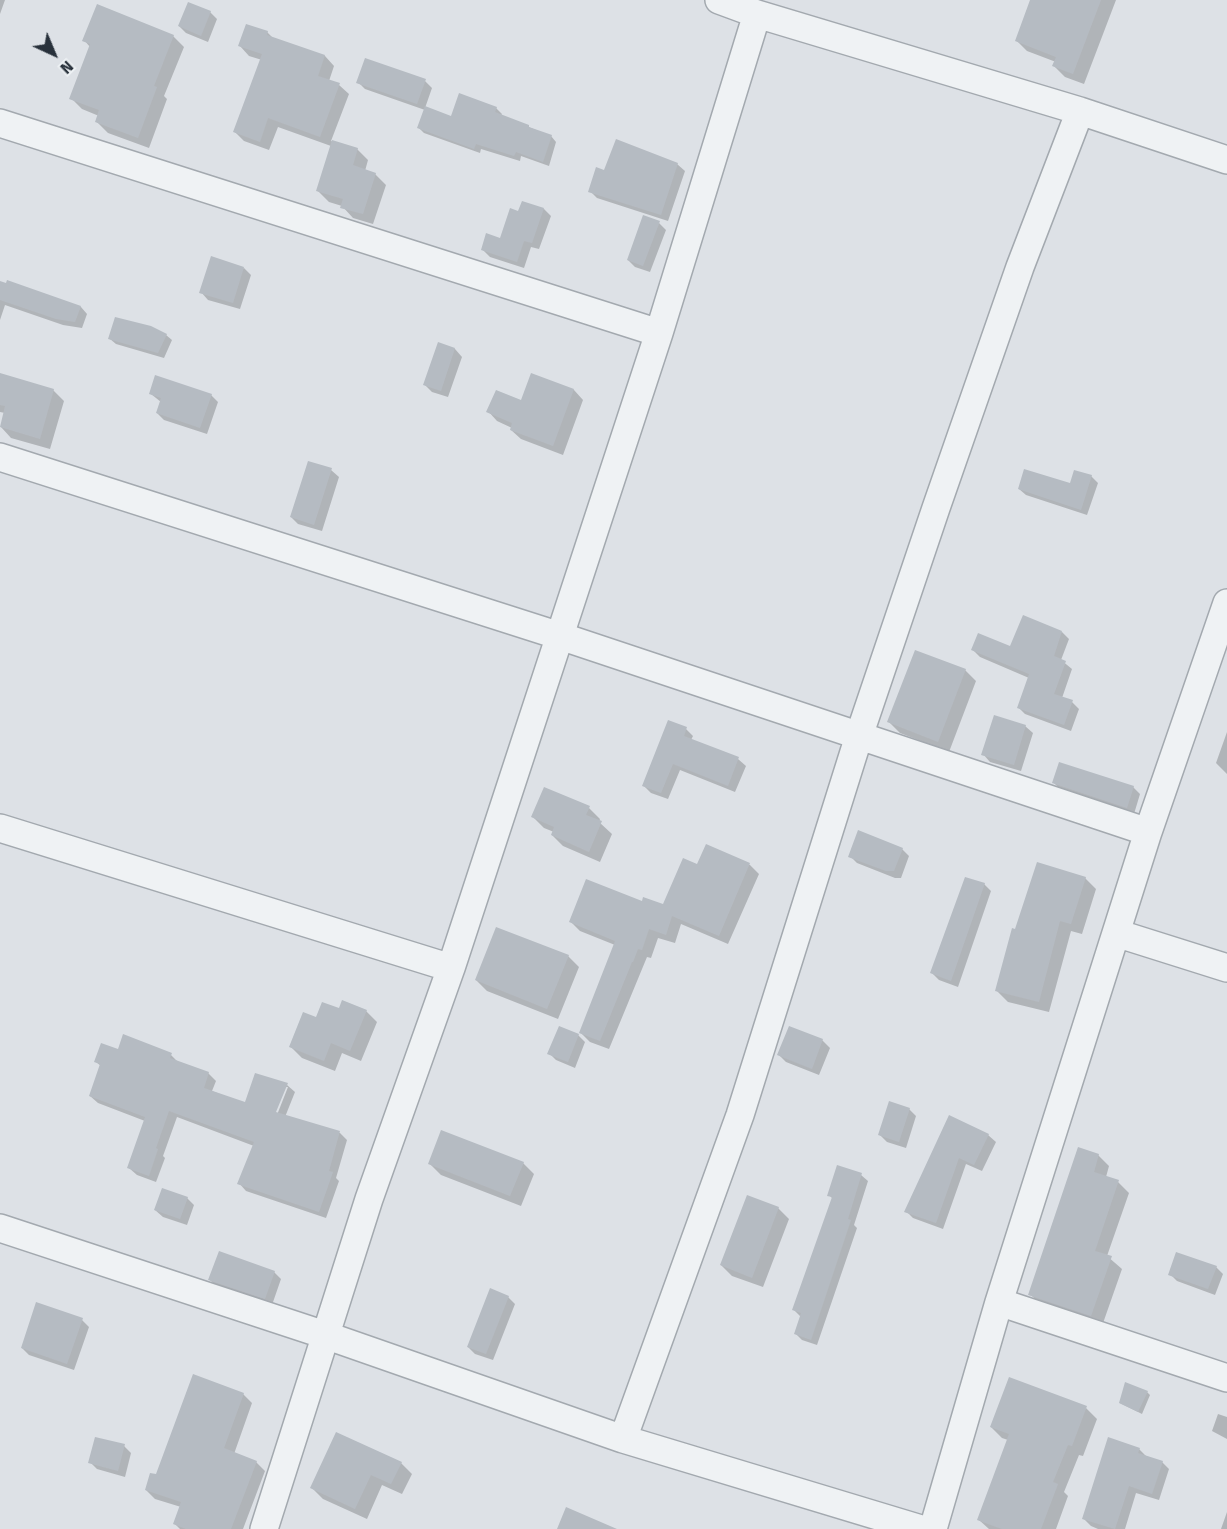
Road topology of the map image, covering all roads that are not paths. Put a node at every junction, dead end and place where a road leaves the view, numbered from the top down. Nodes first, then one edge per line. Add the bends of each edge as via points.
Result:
1 (719, 0) edge
2 (757, 14) junction
3 (1080, 111) junction
4 (0, 123) edge
5 (1227, 160) edge
6 (658, 333) junction
7 (0, 457) edge
8 (1227, 603) edge
9 (560, 636) junction
10 (859, 736) junction
11 (0, 828) edge
12 (1148, 832) junction
13 (1116, 933) junction
14 (451, 968) junction
15 (1227, 968) edge
16 (0, 1228) edge
17 (999, 1302) junction
18 (325, 1335) junction
19 (1227, 1378) edge
20 (623, 1439) junction
21 (264, 1529) edge
22 (921, 1529) edge
23 (933, 1529) edge

1 - 2 street
2 - 3 street
2 - 6 street
3 - 5 street
3 - 10 street via 1016,278
4 - 6 street
6 - 9 street
7 - 9 street
8 - 12 street
9 - 10 street
9 - 14 street
10 - 12 street
10 - 20 street via 740,1115
11 - 14 street
12 - 13 street
13 - 15 street
13 - 17 street
14 - 18 street
16 - 18 street
17 - 19 street
17 - 23 street
18 - 20 street
18 - 21 street
20 - 22 street

